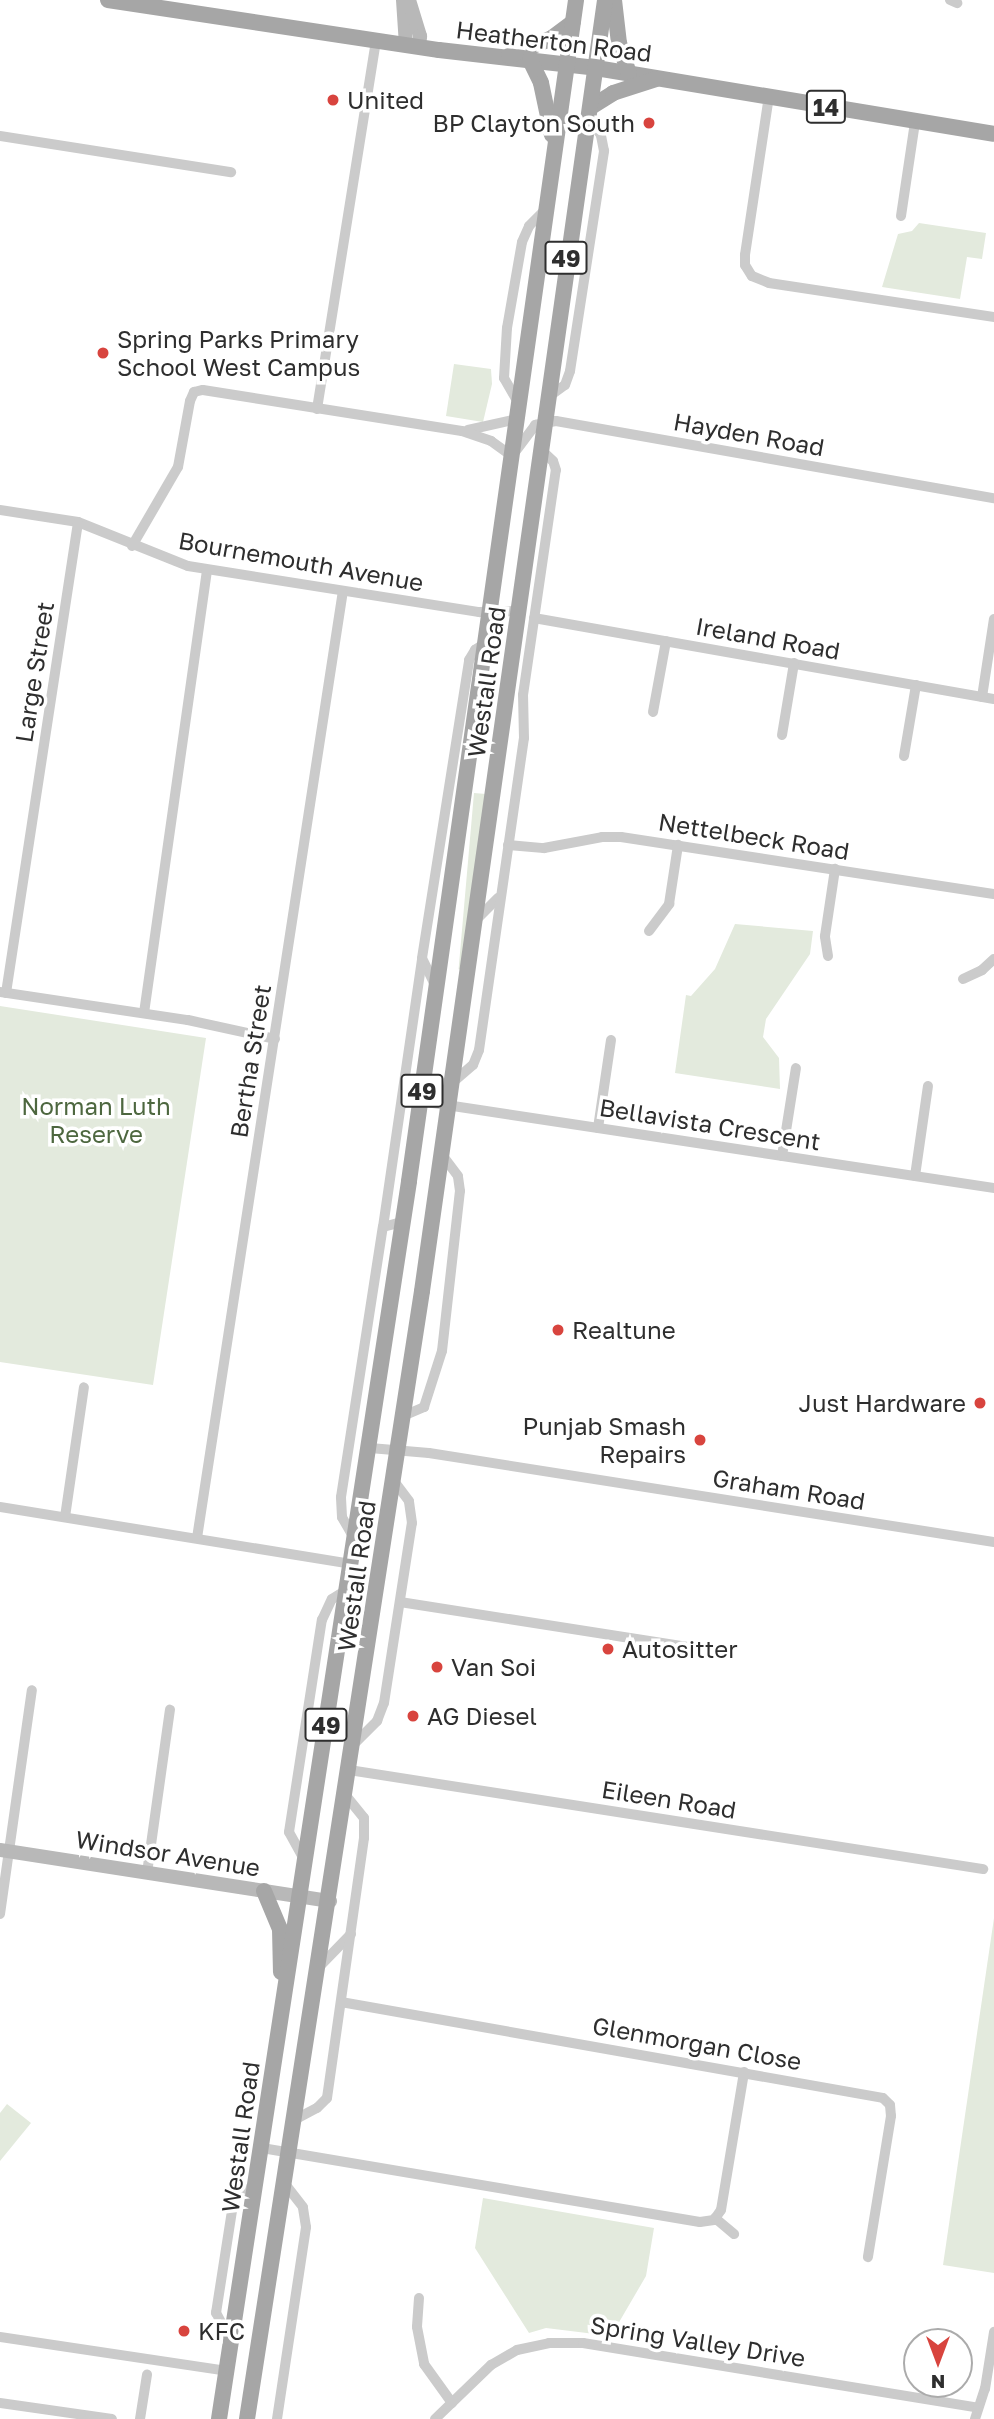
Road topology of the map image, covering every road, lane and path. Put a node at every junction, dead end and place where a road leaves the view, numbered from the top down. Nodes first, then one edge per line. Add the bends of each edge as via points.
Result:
1 (108, 0) edge
2 (403, 0) edge
3 (409, 0) edge
4 (576, 0) edge
5 (605, 0) edge
6 (614, 0) edge
7 (148, 3) edge
8 (573, 22) junction
9 (376, 40) junction
10 (413, 46) junction
11 (507, 57) junction
12 (530, 60) junction
13 (566, 64) junction
14 (596, 68) junction
15 (629, 73) junction
16 (659, 78) junction
17 (769, 96) junction
18 (590, 114) junction
19 (915, 122) junction
20 (994, 134) edge
21 (0, 136) edge
22 (555, 148) junction
23 (231, 172) dead end
24 (547, 208) junction
25 (901, 216) dead end
26 (994, 317) edge
27 (317, 409) junction
28 (518, 412) junction
29 (544, 422) junction
30 (462, 431) junction
31 (512, 456) junction
32 (994, 498) edge
33 (0, 510) edge
34 (78, 523) junction
35 (132, 546) junction
36 (207, 570) junction
37 (343, 591) junction
38 (491, 613) junction
39 (527, 615) junction
40 (994, 619) edge
41 (666, 641) junction
42 (487, 642) junction
43 (794, 663) junction
44 (916, 685) junction
45 (988, 698) edge
46 (653, 712) dead end
47 (782, 735) dead end
48 (904, 756) dead end
49 (508, 845) junction
50 (678, 845) junction
51 (835, 869) junction
52 (501, 892) junction
53 (994, 894) edge
54 (476, 920) junction
55 (649, 931) dead end
56 (828, 956) dead end
57 (422, 958) junction
58 (994, 959) edge
59 (963, 979) dead end
60 (437, 989) junction
61 (3, 993) edge
62 (144, 1013) junction
63 (275, 1039) junction
64 (611, 1040) dead end
65 (796, 1068) dead end
66 (452, 1083) junction
67 (928, 1086) dead end
68 (420, 1101) junction
69 (449, 1105) junction
70 (598, 1128) junction
71 (442, 1155) junction
72 (782, 1156) junction
73 (915, 1176) junction
74 (409, 1181) junction
75 (438, 1185) junction
76 (994, 1188) edge
77 (402, 1222) junction
78 (383, 1227) junction
79 (84, 1387) dead end
80 (403, 1416) junction
81 (370, 1448) junction
82 (397, 1451) junction
83 (393, 1480) junction
84 (0, 1507) edge
85 (65, 1517) junction
86 (197, 1538) junction
87 (356, 1540) junction
88 (994, 1542) edge
89 (352, 1564) junction
90 (348, 1589) junction
91 (400, 1602) junction
92 (695, 1648) dead end
93 (32, 1690) dead end
94 (170, 1710) dead end
95 (354, 1744) junction
96 (349, 1770) junction
97 (346, 1796) junction
98 (5, 1851) edge
99 (305, 1861) junction
100 (983, 1869) dead end
101 (147, 1873) junction
102 (264, 1891) junction
103 (300, 1896) junction
104 (330, 1901) junction
105 (0, 1914) edge
106 (351, 1934) junction
107 (319, 1967) junction
108 (284, 1999) junction
109 (341, 2002) junction
110 (744, 2072) junction
111 (294, 2120) junction
112 (262, 2148) junction
113 (290, 2151) junction
114 (257, 2184) junction
115 (285, 2184) junction
116 (715, 2218) junction
117 (734, 2234) dead end
118 (868, 2257) dead end
119 (419, 2298) dead end
120 (994, 2332) edge
121 (0, 2337) edge
122 (232, 2343) junction
123 (228, 2371) junction
124 (147, 2375) dead end
125 (0, 2403) edge
126 (452, 2403) junction
127 (977, 2413) edge
128 (113, 2419) edge
129 (140, 2419) edge
130 (219, 2419) edge
131 (247, 2419) edge
132 (277, 2419) edge
133 (435, 2419) edge

1 - 7 main road, Heatherton Road / 14
2 - 10 street
3 - 10 street via 420,36
4 - 8 main road, 49
5 - 14 main road, 49
6 - 15 main road via 619,43
7 - 9 main road, Heatherton Road / 14
8 - 11 main road via 552,38
8 - 13 main road, 49
9 - 10 main road, Heatherton Road / 14
9 - 27 street
10 - 11 main road, Heatherton Road / 14
11 - 12 main road, Heatherton Road / 14
12 - 13 main road, Heatherton Road / 14
12 - 22 main road via 545,99
13 - 14 main road, Heatherton Road / 14
13 - 22 main road, Westall Road / 49
14 - 15 main road, Heatherton Road / 14
14 - 18 main road, Westall Road / 49
15 - 16 main road, Heatherton Road / 14
16 - 17 main road, Heatherton Road / 14
16 - 18 main road via 613,93
17 - 19 main road, Heatherton Road / 14
17 - 26 street via 745,255 752,276 768,283
18 - 29 main road, Westall Road / 49
19 - 20 main road, Heatherton Road / 14
19 - 25 street
21 - 23 street
22 - 24 main road, Westall Road / 49
24 - 28 main road, Westall Road / 49
24 - 28 street via 529,226 522,242 507,328 504,378
27 - 30 street
27 - 35 street via 194,392 178,467
28 - 30 street
28 - 31 main road, Westall Road / 49
29 - 31 street via 530,429
29 - 32 street, Hayden Road
29 - 39 main road, Westall Road / 49
30 - 31 street via 491,441
31 - 38 main road, Westall Road / 49
33 - 34 street, Bournemouth Avenue
34 - 35 street, Bournemouth Avenue
34 - 61 street, Large Street
35 - 36 street, Bournemouth Avenue
36 - 37 street, Bournemouth Avenue
36 - 62 street
37 - 38 street, Bournemouth Avenue
37 - 63 street, Bertha Street
38 - 39 street, Bournemouth Avenue
38 - 42 main road, Westall Road / 49
39 - 41 street, Ireland Road
39 - 49 street, Westall Road via 524,738
39 - 54 main road, Westall Road / 49
40 - 45 street
41 - 43 street, Ireland Road
41 - 46 street
42 - 57 street, Westall Road via 468,660
42 - 60 main road, Westall Road / 49
43 - 44 street, Ireland Road
43 - 47 street
44 - 45 street, Ireland Road
44 - 48 street
49 - 50 street, Nettelbeck Road via 544,848 611,837
49 - 52 street, Westall Road
50 - 51 street, Nettelbeck Road
50 - 55 street via 669,904
51 - 53 street, Nettelbeck Road
51 - 56 street via 824,936
52 - 54 street
52 - 66 street, Westall Road via 477,1056
54 - 66 main road, Westall Road / 49
57 - 60 street
57 - 78 street, Westall Road
58 - 59 street
60 - 68 main road, Westall Road / 49
61 - 62 street
62 - 63 street
63 - 86 street, Bertha Street
64 - 70 street
65 - 72 street
66 - 69 main road, Westall Road / 49
67 - 73 street
68 - 69 street, Bellavista Crescent
68 - 74 main road, Westall Road / 49
69 - 70 street, Bellavista Crescent
69 - 71 main road, Westall Road / 49
70 - 72 street, Bellavista Crescent
71 - 75 main road, Westall Road / 49
71 - 80 street via 458,1176 460,1191 442,1351 424,1407
72 - 73 street, Bellavista Crescent
73 - 76 street, Bellavista Crescent
74 - 75 main road
74 - 77 main road, Westall Road / 49
75 - 80 main road, Westall Road / 49
77 - 78 street
77 - 81 main road, Westall Road / 49
78 - 87 street, Westall Road via 341,1497 342,1517
79 - 85 street
80 - 82 main road, Westall Road / 49
81 - 82 street, Graham Road
81 - 87 main road, Westall Road / 49
82 - 83 main road, Westall Road / 49
82 - 88 street, Graham Road
83 - 91 street, Westall Road via 409,1501 412,1523
83 - 95 main road, Westall Road / 49
84 - 85 street
85 - 86 street
86 - 89 street
87 - 89 main road, Westall Road / 49
89 - 90 main road, Westall Road / 49
90 - 99 main road, Westall Road / 49
90 - 99 street, Westall Road via 332,1599 322,1620 289,1832
91 - 92 street
91 - 95 street, Westall Road via 382,1711
93 - 98 street
94 - 101 street
95 - 96 main road, Westall Road / 49
96 - 97 main road, Westall Road / 49
96 - 100 street, Eileen Road
97 - 104 main road, Westall Road / 49
97 - 106 street via 363,1818 364,1838
98 - 101 street, Windsor Avenue
98 - 105 street
99 - 103 main road, Westall Road / 49
101 - 102 street, Windsor Avenue
102 - 103 street, Windsor Avenue
102 - 108 main road via 280,1929
103 - 104 street, Windsor Avenue
103 - 108 main road, Westall Road / 49
104 - 107 main road, Westall Road / 49
106 - 107 street
106 - 109 street
107 - 111 main road, Westall Road / 49
108 - 112 main road, Westall Road / 49
109 - 110 street, Glenmorgan Close
109 - 111 street via 327,2098
110 - 116 street via 721,2210
110 - 118 street, Glenmorgan Close via 870,2094 890,2105
111 - 113 main road, Westall Road / 49
112 - 113 street
112 - 114 main road, Westall Road / 49
113 - 115 main road, Westall Road / 49
113 - 116 street via 700,2222
114 - 122 main road, Westall Road / 49
114 - 122 street, Westall Road via 238,2195 233,2204 216,2313
115 - 131 main road, Westall Road / 49
115 - 132 street via 303,2207 306,2227
116 - 117 street
119 - 126 street via 416,2327 424,2364
120 - 127 street
121 - 123 street
122 - 123 main road, Westall Road / 49
123 - 130 main road, Westall Road / 49
124 - 129 street
125 - 128 street
126 - 127 street, Spring Valley Drive via 491,2365 517,2350 549,2343 583,2343
126 - 133 street, Spring Valley Drive

